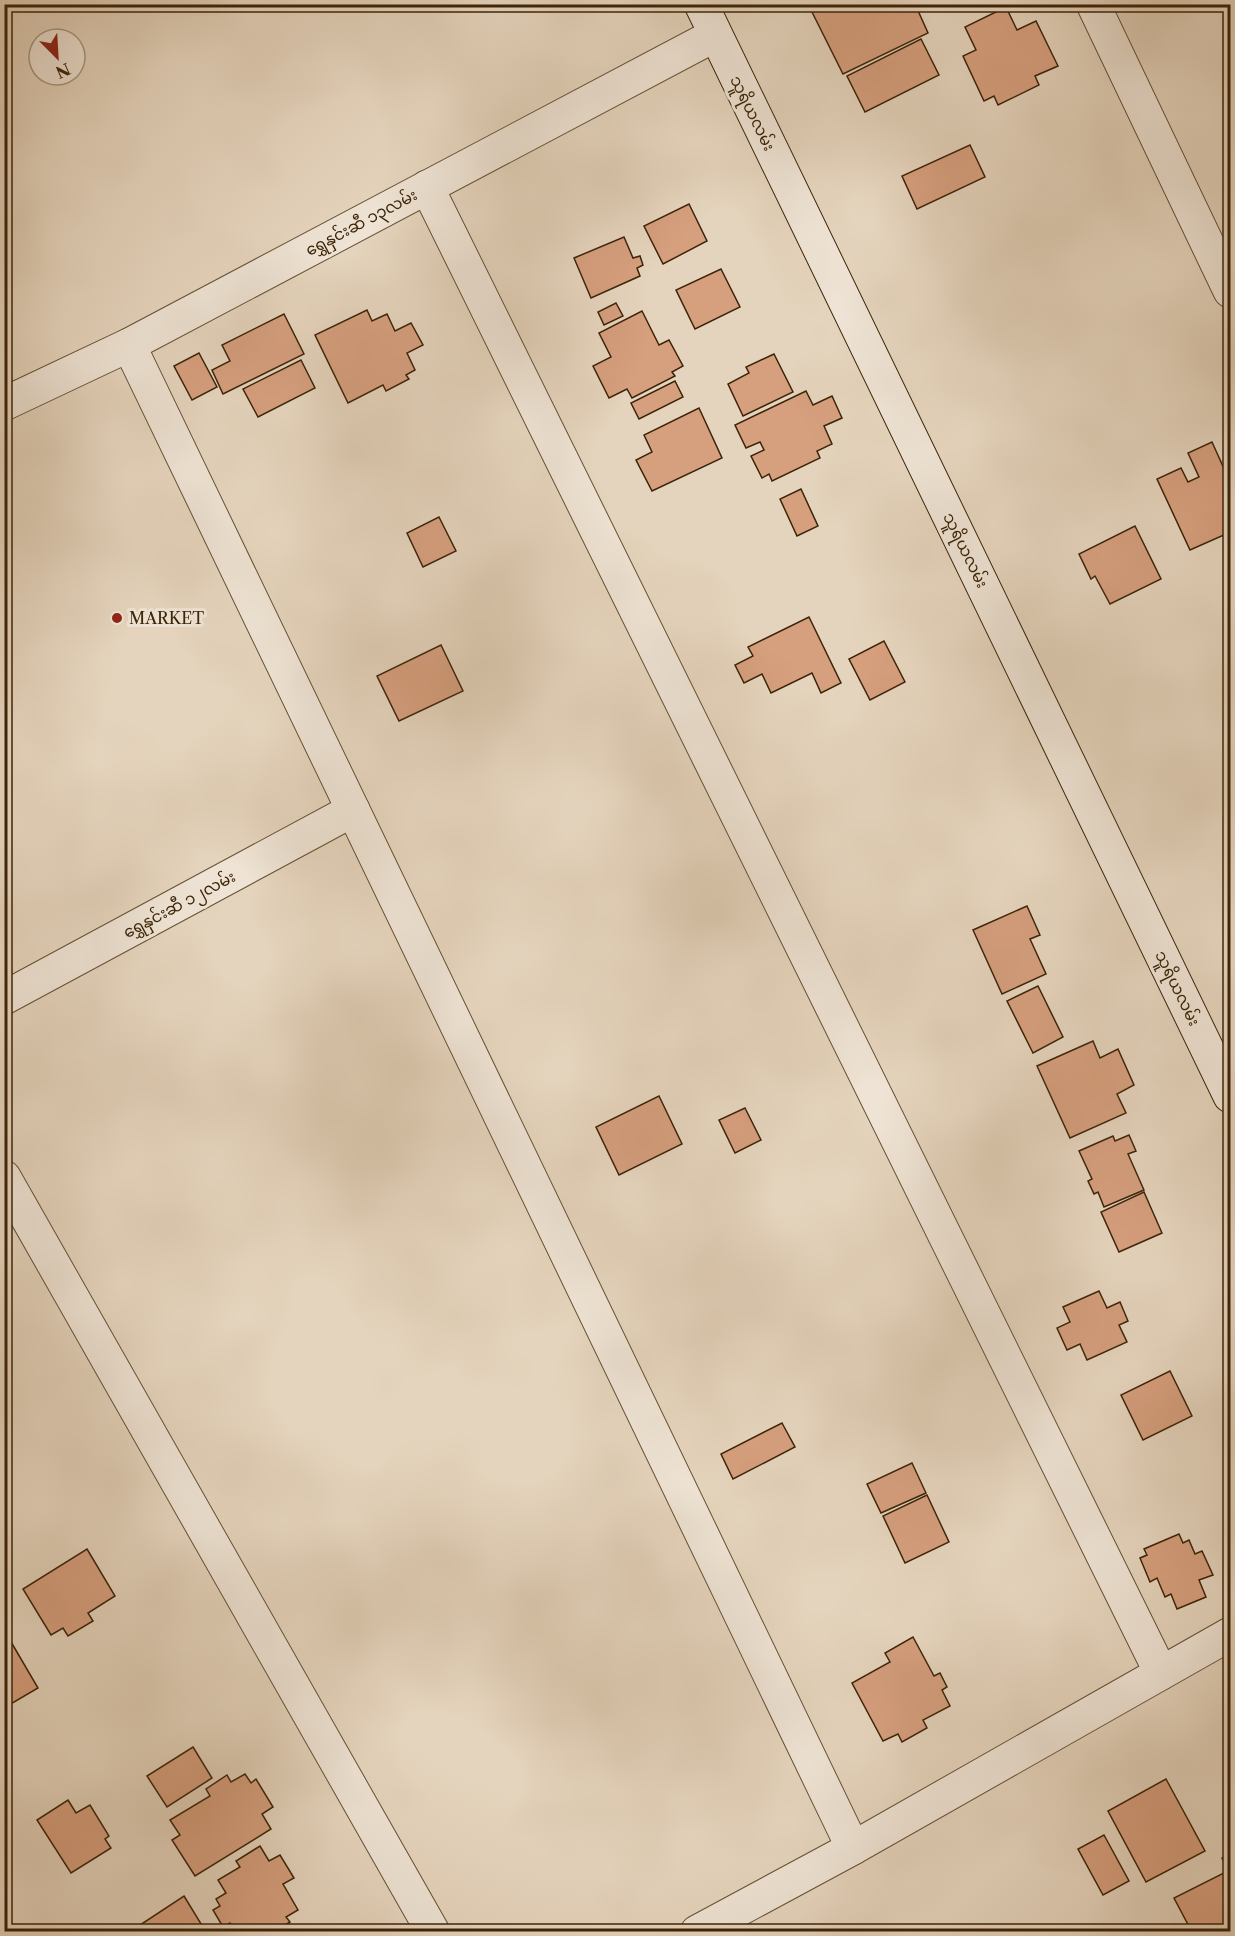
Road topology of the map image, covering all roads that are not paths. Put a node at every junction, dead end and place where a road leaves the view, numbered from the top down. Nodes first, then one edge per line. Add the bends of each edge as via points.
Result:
1 (701, 4) edge
2 (1094, 4) edge
3 (715, 35) junction
4 (427, 186) junction
5 (1230, 291) edge
6 (129, 345) junction
7 (4, 404) edge
8 (353, 810) junction
9 (4, 998) edge
10 (1230, 1096) edge
11 (4, 1177) edge
12 (1230, 1634) edge
13 (1161, 1673) junction
14 (854, 1848) junction
15 (433, 1932) edge
16 (697, 1932) edge

1 - 3 street, သူရိယလမ်း
2 - 5 street
3 - 4 street, ရွှေနှင်းဆီ ၁၃လမ်း
3 - 10 street, သူရိယလမ်း
4 - 6 street, ရွှေနှင်းဆီ ၁၃လမ်း
4 - 13 street
6 - 7 street, ရွှေနှင်းဆီ ၁၃လမ်း
6 - 8 street
8 - 9 street, ရွှေနှင်းဆီ ၁၂လမ်း
8 - 14 street
11 - 15 street
12 - 13 street
13 - 14 street
14 - 16 street

